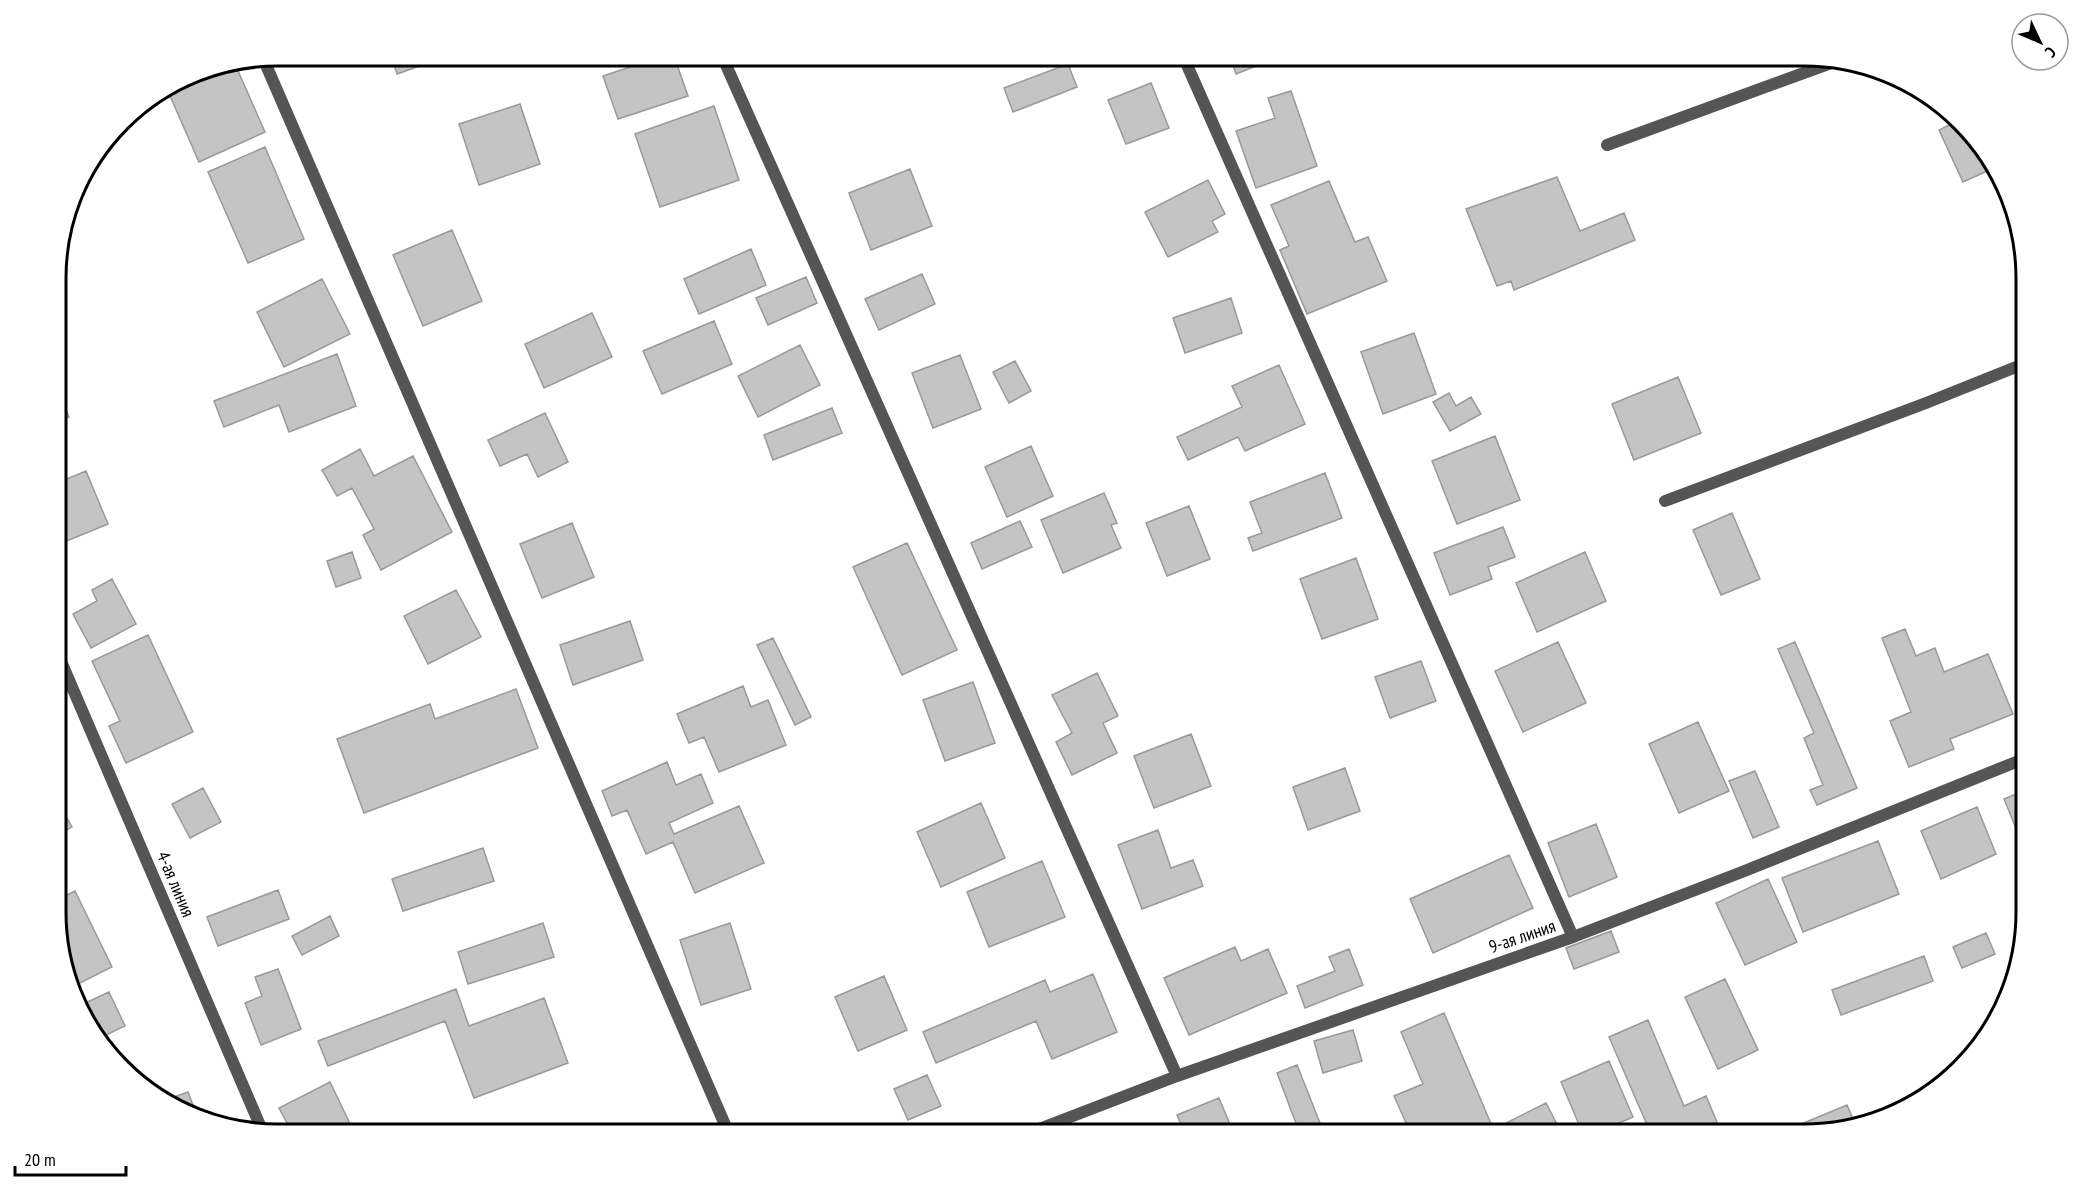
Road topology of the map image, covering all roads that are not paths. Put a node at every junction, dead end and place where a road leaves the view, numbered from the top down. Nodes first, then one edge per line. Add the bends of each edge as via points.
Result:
1 (266, 66) edge
2 (726, 66) edge
3 (1187, 66) edge
4 (1821, 66) edge
5 (1607, 145) dead end
6 (2016, 367) edge
7 (1665, 501) dead end
8 (66, 673) edge
9 (2016, 762) edge
10 (1573, 937) junction
11 (1177, 1076) junction
12 (259, 1123) edge
13 (725, 1124) edge
14 (1052, 1124) edge

1 - 13 street
2 - 11 street
3 - 10 street
4 - 5 street
6 - 7 street
8 - 12 street, 4-ая линия
9 - 10 street, 9-ая линия
10 - 11 street, 9-ая линия
11 - 14 street, 9-ая линия

